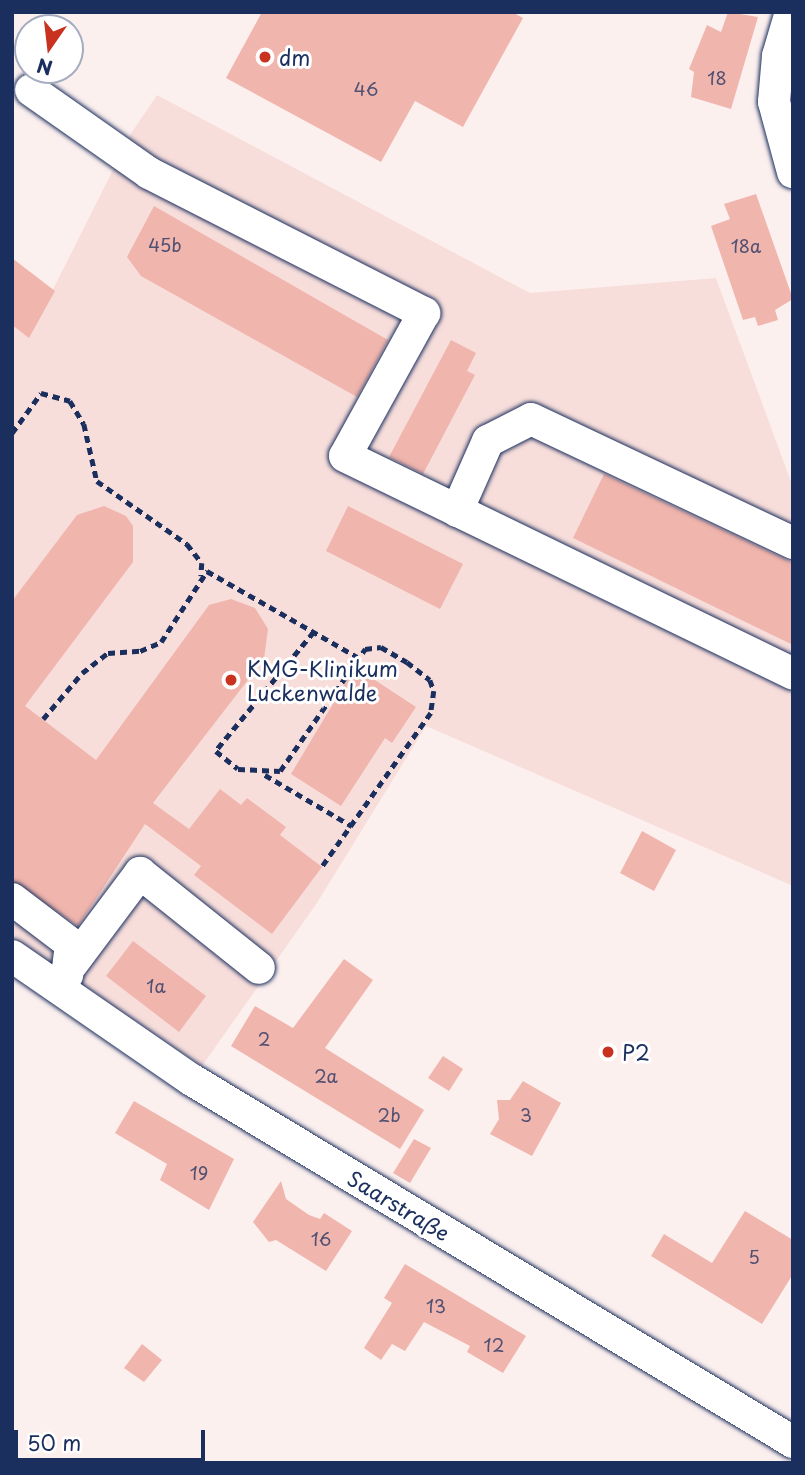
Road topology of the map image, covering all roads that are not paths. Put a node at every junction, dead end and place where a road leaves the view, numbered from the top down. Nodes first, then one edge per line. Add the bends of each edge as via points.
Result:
1 (791, 12) edge
2 (31, 90) dead end
3 (793, 172) edge
4 (457, 511) junction
5 (793, 543) edge
6 (793, 674) edge
7 (12, 900) edge
8 (12, 956) edge
9 (258, 968) dead end
10 (67, 975) junction
11 (793, 1442) edge

1 - 3 street via 778,56 774,102
2 - 4 street via 149,173 424,313 345,456
4 - 5 street via 488,441 531,419
4 - 6 street
7 - 10 street via 71,944
8 - 10 street, Saarstraße
9 - 10 street via 140,873
10 - 11 street, Saarstraße via 192,1080

